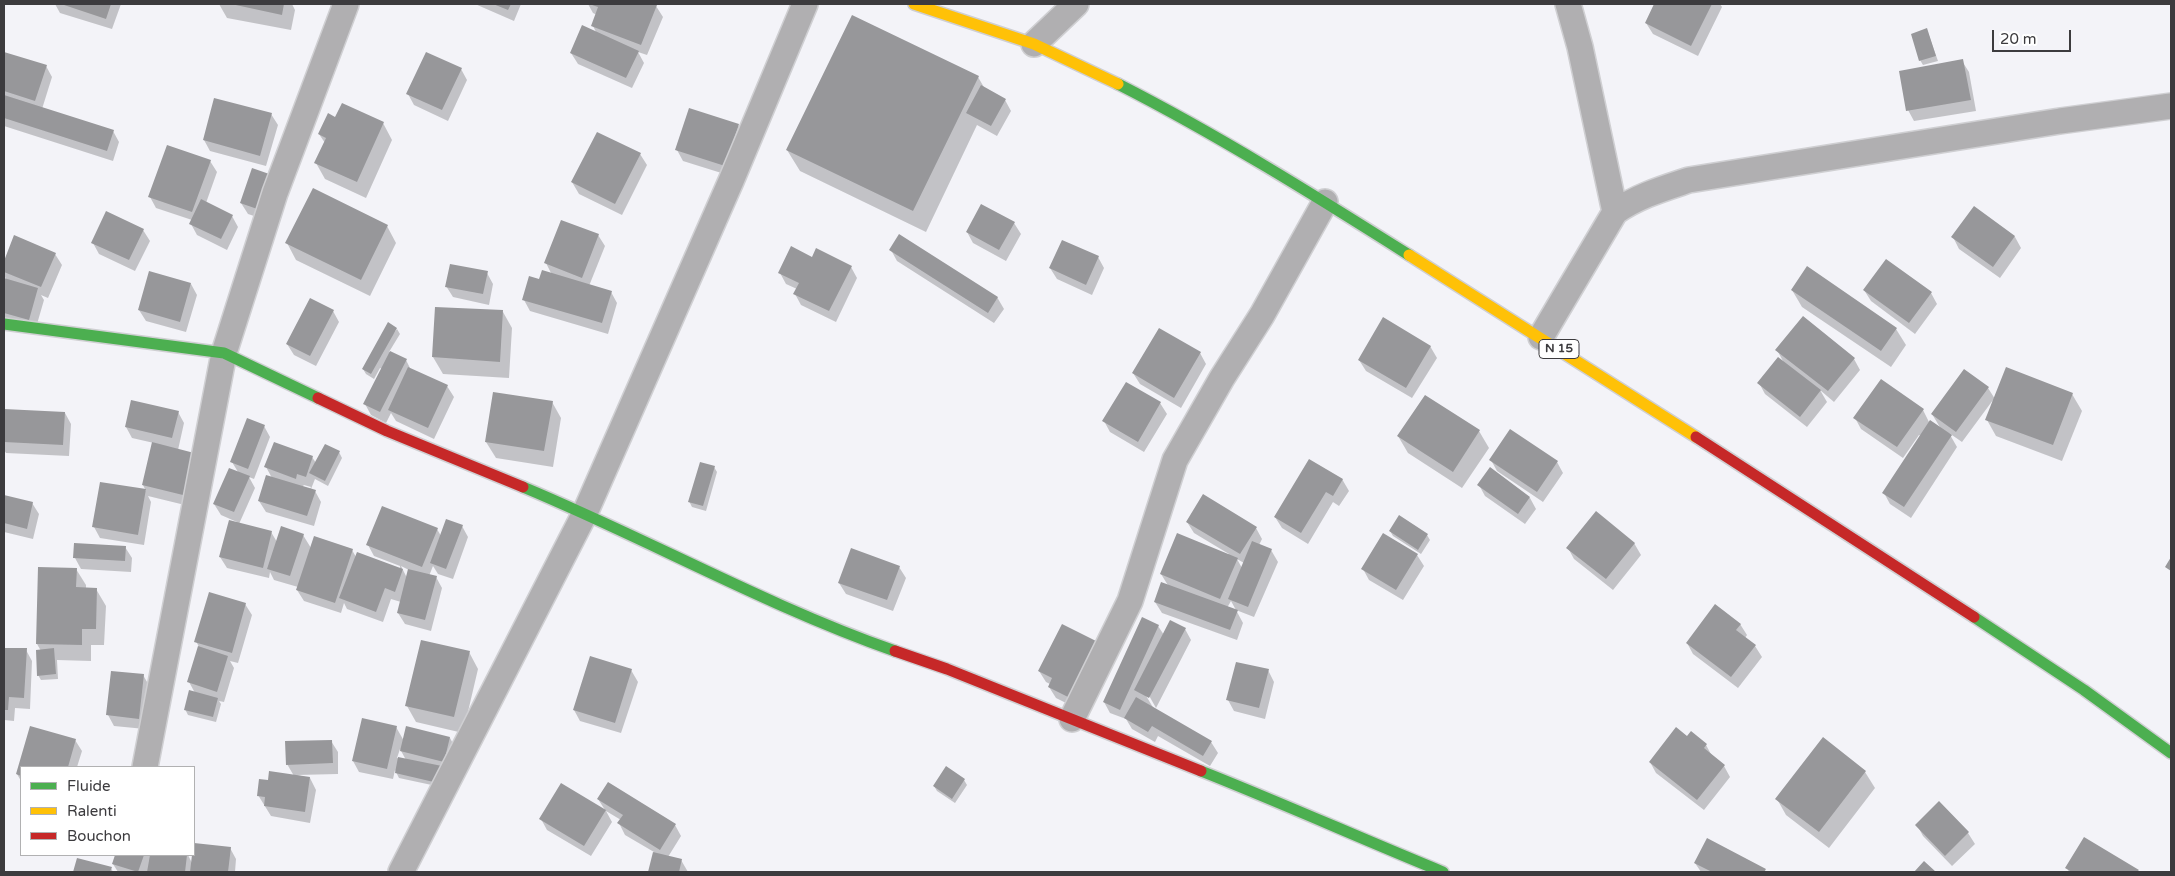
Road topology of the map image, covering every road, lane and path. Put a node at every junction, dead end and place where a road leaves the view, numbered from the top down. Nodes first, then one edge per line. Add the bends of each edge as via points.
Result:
1 (346, 4) edge
2 (805, 4) edge
3 (914, 4) edge
4 (1076, 4) edge
5 (1568, 4) edge
6 (1034, 44) junction
7 (2171, 106) edge
8 (1325, 202) junction
9 (1615, 212) junction
10 (4, 324) edge
11 (1542, 337) junction
12 (224, 353) junction
13 (585, 512) junction
14 (1072, 719) junction
15 (2171, 753) edge
16 (145, 766) edge
17 (402, 872) edge
18 (1443, 872) edge

1 - 12 street via 275,193
2 - 13 street
3 - 6 main road, N 15
4 - 6 street
5 - 9 street
6 - 8 main road, N 15 via 1169,110
7 - 9 street via 1689,180 1633,200
8 - 11 main road, N 15
8 - 14 street via 1175,460 1130,601
9 - 11 street
10 - 12 main road
11 - 15 main road, N 15 via 1962,609 2084,690
12 - 13 main road via 387,431
12 - 16 street
13 - 14 main road via 854,636
13 - 17 street
14 - 18 main road via 1309,814

